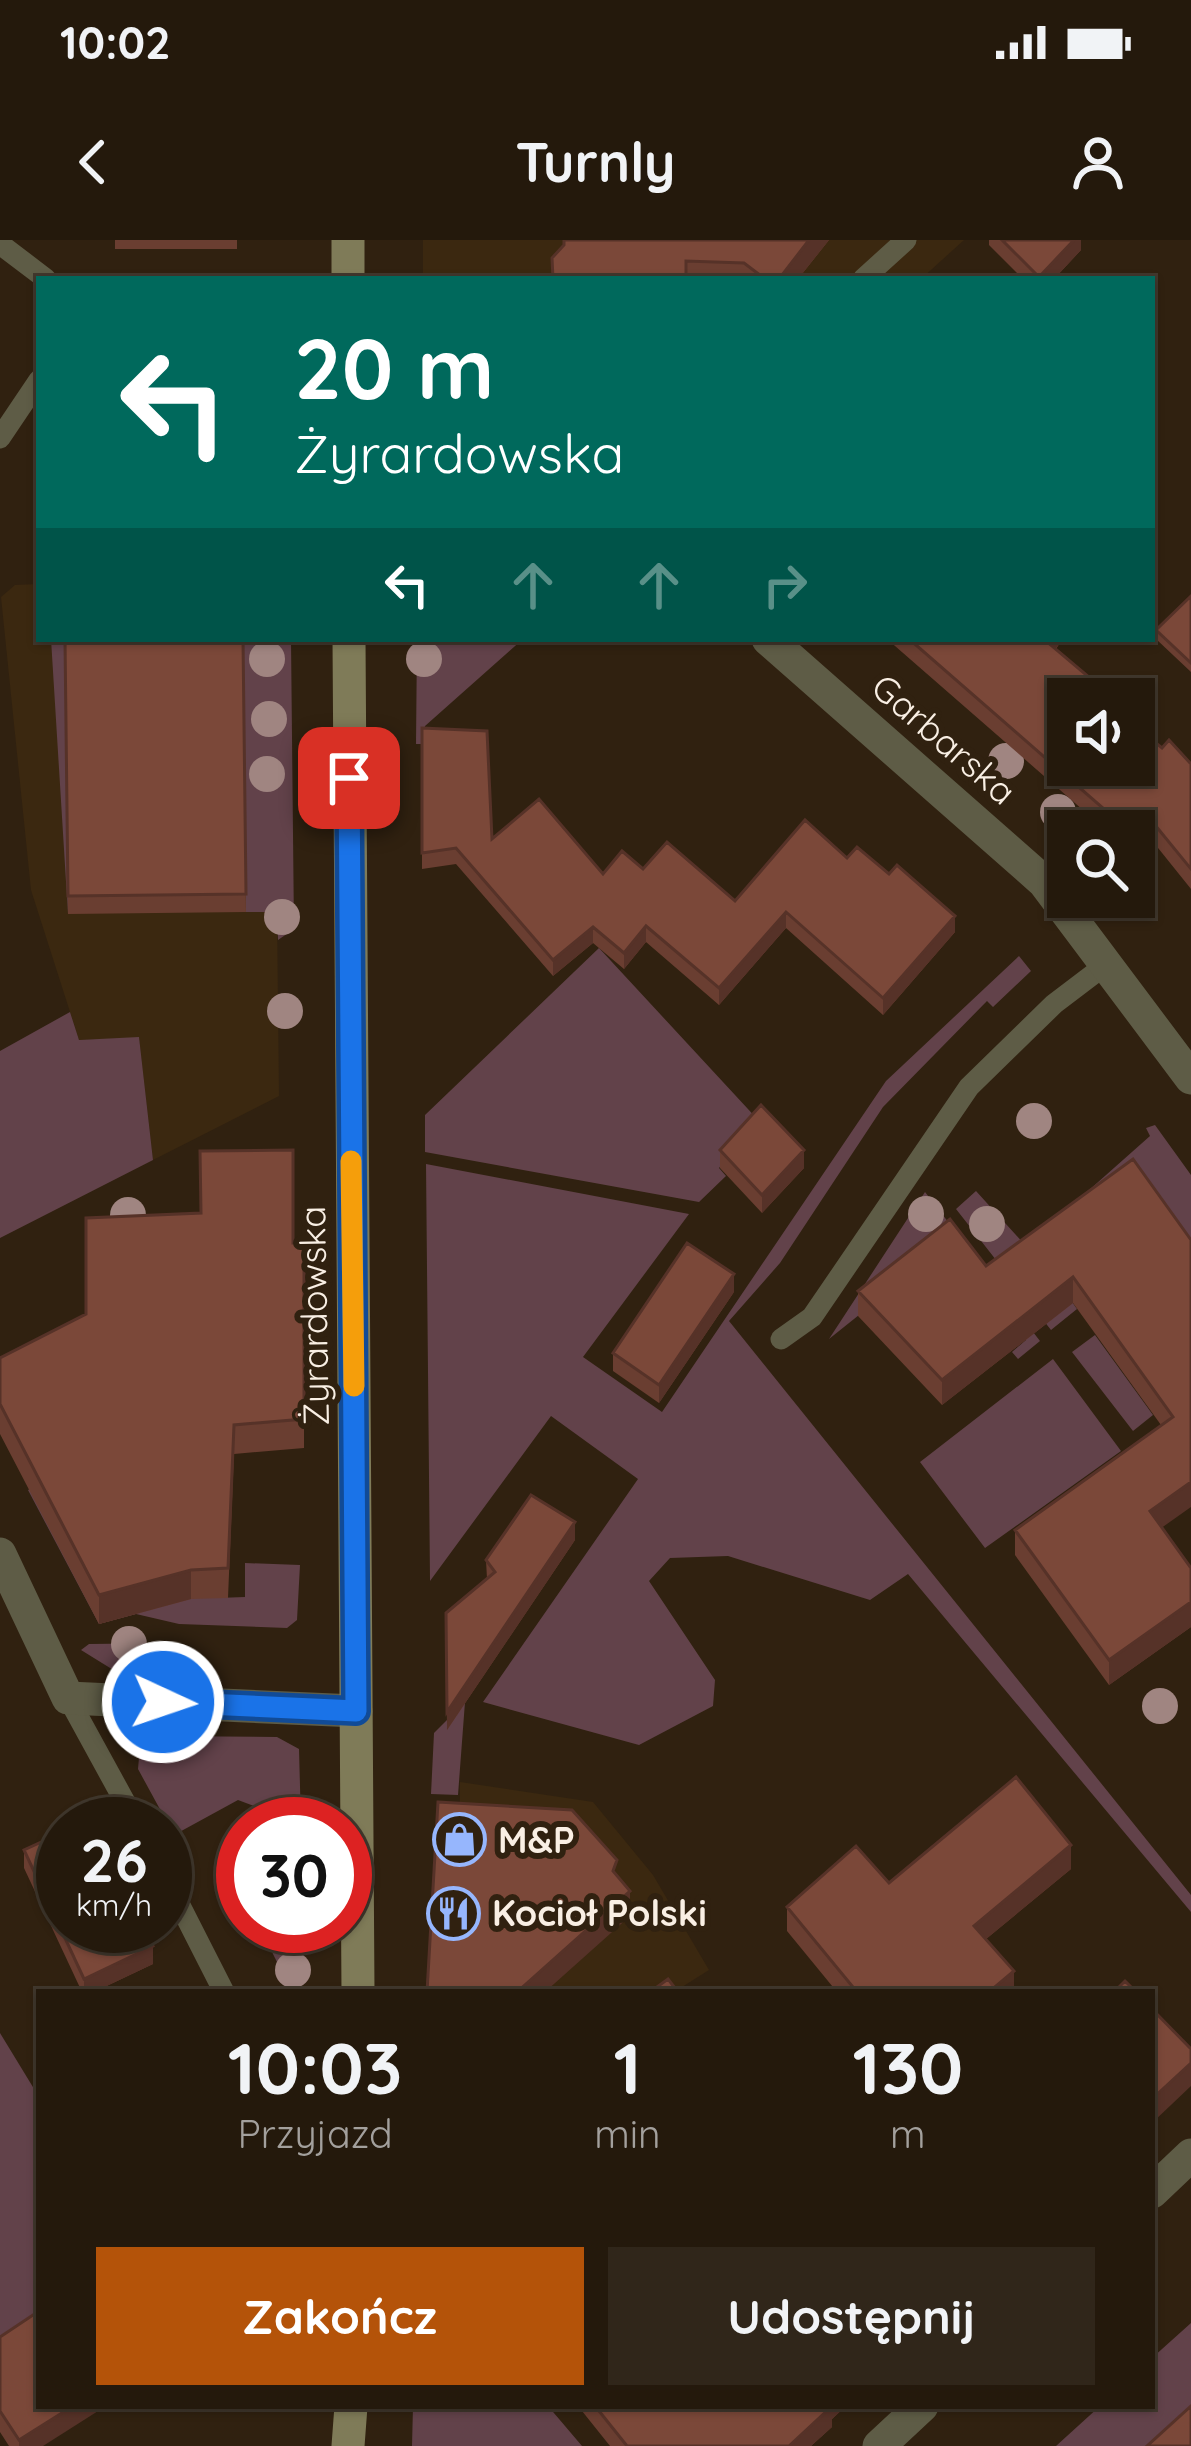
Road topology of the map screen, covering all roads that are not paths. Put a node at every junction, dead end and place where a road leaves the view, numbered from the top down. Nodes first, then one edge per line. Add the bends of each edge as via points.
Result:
1 (348, 240) edge
2 (905, 240) edge
3 (0, 244) edge
4 (42, 276) edge
5 (348, 276) edge
6 (866, 276) edge
7 (36, 384) edge
8 (0, 438) edge
9 (350, 642) edge
10 (771, 642) edge
11 (1108, 963) junction
12 (1191, 1078) edge
13 (782, 1339) dead end
14 (0, 1554) edge
15 (68, 1698) junction
16 (356, 1711) junction
17 (122, 1797) edge
18 (192, 1929) edge
19 (222, 1989) edge
20 (358, 1989) edge
21 (1188, 2165) edge
22 (1155, 2190) edge
23 (351, 2409) edge
24 (919, 2409) edge
25 (348, 2446) edge
26 (879, 2446) edge

1 - 5 main road
2 - 6 lane
3 - 4 lane
7 - 8 lane
9 - 16 main road, Żyrardowska
10 - 11 street, Garbarska via 1004,843
11 - 12 street, Garbarska
11 - 13 lane via 968,1087 812,1317
14 - 15 street
15 - 16 street
15 - 17 lane
16 - 20 main road, Żyrardowska
18 - 19 lane
21 - 22 street
23 - 25 main road
24 - 26 street

